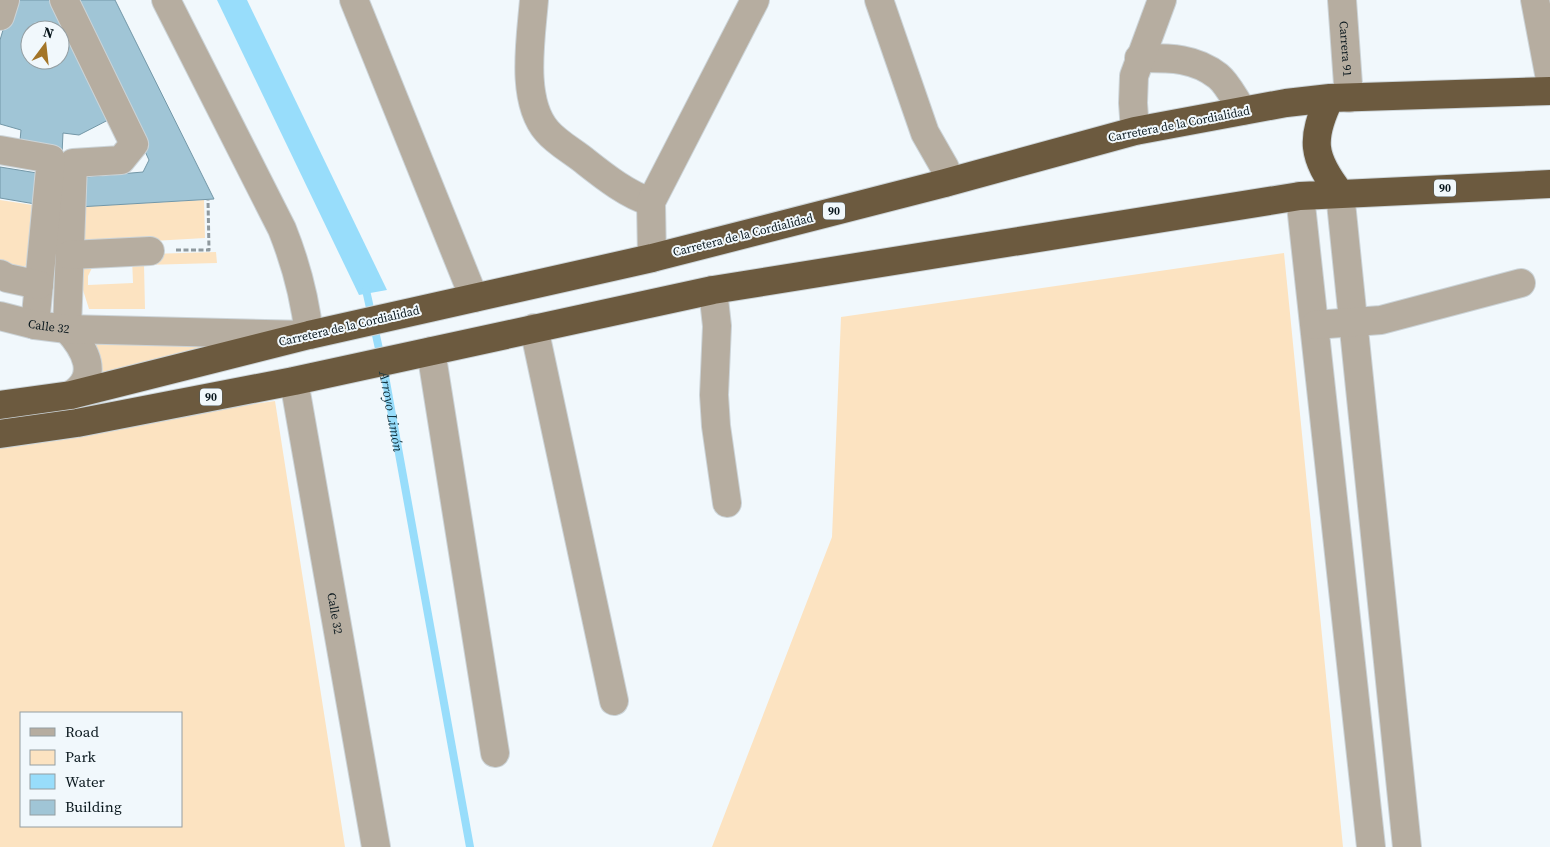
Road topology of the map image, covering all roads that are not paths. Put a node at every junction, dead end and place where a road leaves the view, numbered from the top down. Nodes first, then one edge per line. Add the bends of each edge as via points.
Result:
1 (5, 0) edge
2 (64, 0) edge
3 (166, 0) edge
4 (354, 0) edge
5 (534, 0) edge
6 (755, 0) edge
7 (879, 0) edge
8 (1162, 0) edge
9 (1342, 0) edge
10 (1535, 0) edge
11 (0, 16) edge
12 (1139, 58) junction
13 (1550, 79) edge
14 (1550, 92) edge
15 (1339, 98) junction
16 (1286, 103) junction
17 (1243, 110) junction
18 (1135, 131) junction
19 (0, 150) edge
20 (945, 183) junction
21 (1550, 184) edge
22 (1340, 193) junction
23 (1300, 196) junction
24 (651, 202) junction
25 (150, 251) road end
26 (70, 255) junction
27 (652, 258) junction
28 (0, 274) edge
29 (1522, 283) dead end
30 (39, 285) junction
31 (713, 290) junction
32 (474, 298) junction
33 (0, 316) edge
34 (1354, 321) junction
35 (35, 324) junction
36 (1315, 325) junction
37 (534, 328) junction
38 (67, 329) junction
39 (322, 332) junction
40 (431, 352) junction
41 (294, 381) junction
42 (71, 395) junction
43 (0, 405) edge
44 (0, 434) edge
45 (727, 503) dead end
46 (614, 700) dead end
47 (495, 753) dead end
48 (376, 847) edge
49 (1372, 847) edge
50 (1407, 847) edge

1 - 11 street
2 - 26 street via 134,144 121,160 73,163
3 - 39 street via 282,229 294,258 306,304
4 - 32 street
5 - 24 street via 529,82 532,99 546,131 598,172 640,199
6 - 24 street
7 - 20 street via 925,133 945,168
8 - 12 street
9 - 15 street, Carrera 91
10 - 13 street
12 - 17 street via 1177,58 1198,64 1219,76
12 - 18 street via 1133,94
14 - 15 highway, Carretera de la Cordialidad / 90
15 - 16 highway, Carretera de la Cordialidad / 90
15 - 22 highway via 1318,122 1316,148 1324,172
16 - 17 highway, Carretera de la Cordialidad / 90
16 - 23 highway via 1301,124 1308,148 1308,173
17 - 18 highway, Carretera de la Cordialidad / 90
18 - 20 highway, Carretera de la Cordialidad / 90
19 - 30 street via 51,159
20 - 27 highway, Carretera de la Cordialidad / 90
21 - 22 highway, 90
22 - 23 highway, 90
22 - 34 street
23 - 31 highway, 90
23 - 36 street
24 - 27 street
25 - 26 street
26 - 38 street
27 - 32 highway, Carretera de la Cordialidad / 90
28 - 30 street
29 - 34 street via 1382,320
30 - 35 street
31 - 37 highway, 90
31 - 45 street via 717,326 716,426
32 - 39 highway, Carretera de la Cordialidad / 90
33 - 35 street, Calle 32
34 - 36 street
34 - 50 street
35 - 38 street, Calle 32
36 - 49 street
37 - 40 highway, 90
37 - 46 street
38 - 39 street, Calle 32
38 - 42 street via 82,346 88,364 84,383
39 - 42 highway, Carretera de la Cordialidad / 90
40 - 41 highway, 90
40 - 47 street
41 - 44 highway, 90 via 78,423
41 - 48 street, Calle 32
42 - 43 highway, Carretera de la Cordialidad / 90

